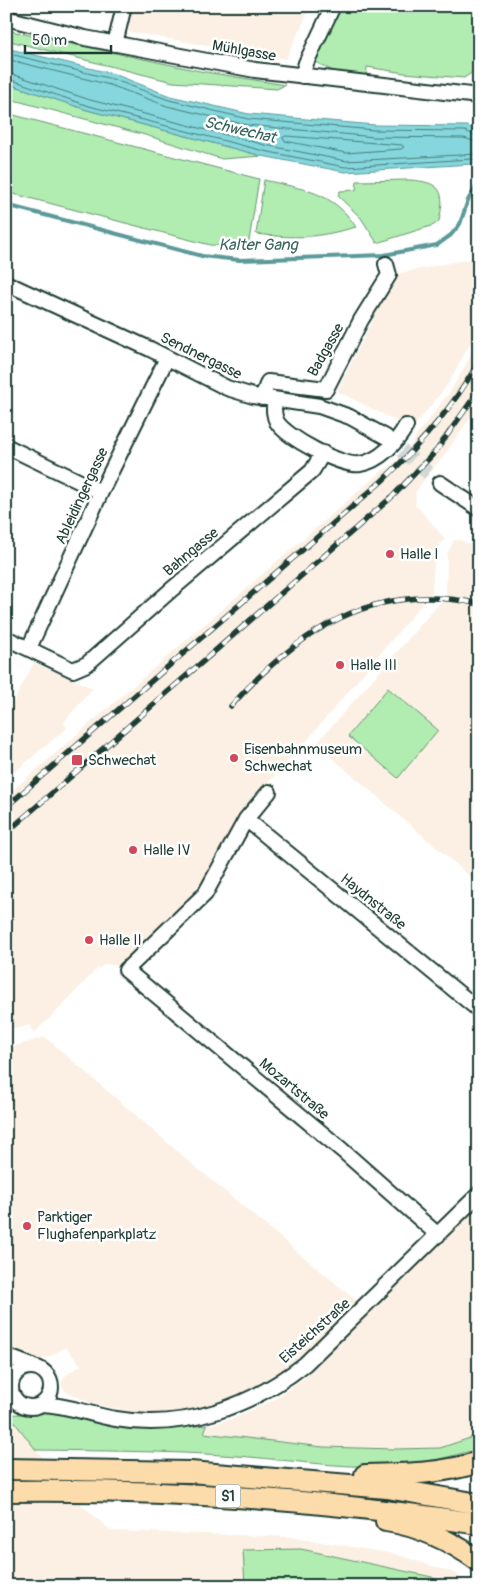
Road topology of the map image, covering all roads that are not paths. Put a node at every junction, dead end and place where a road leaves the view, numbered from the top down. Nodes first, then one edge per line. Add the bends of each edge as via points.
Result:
1 (124, 6) edge
2 (333, 6) edge
3 (6, 18) edge
4 (115, 44) junction
5 (302, 76) junction
6 (479, 96) edge
7 (386, 264) dead end
8 (6, 283) edge
9 (168, 358) junction
10 (268, 398) junction
11 (406, 426) dead end
12 (386, 437) tunnel mouth
13 (6, 446) edge
14 (323, 453) junction
15 (440, 483) tunnel mouth
16 (101, 492) junction
17 (479, 509) edge
18 (6, 638) edge
19 (29, 648) junction
20 (269, 792) dead end
21 (246, 819) junction
22 (479, 1010) edge
23 (479, 1194) edge
24 (438, 1235) junction
25 (6, 1356) edge
26 (32, 1366) junction
27 (9, 1382) edge
28 (52, 1385) junction
29 (42, 1404) junction
30 (76, 1408) junction
31 (479, 1462) edge
32 (6, 1469) edge
33 (306, 1481) junction
34 (6, 1491) edge
35 (479, 1504) edge
36 (348, 1506) junction
37 (479, 1524) edge
38 (479, 1561) edge

1 - 4 street
2 - 5 street
3 - 4 street, Mühlgasse
4 - 5 street, Mühlgasse
5 - 6 street, Mühlgasse
7 - 10 street, Badgasse via 389,275 361,320 326,389 268,382
8 - 9 street, Sendnergasse
9 - 10 street, Sendnergasse via 227,388
9 - 16 street, Ableidingergasse
10 - 12 street, Sendnergasse via 335,411
10 - 14 street via 281,427 300,442
11 - 14 street via 384,452 368,462 356,465
13 - 16 street
14 - 19 street, Bahngasse via 312,471 88,664 73,670
15 - 17 street
16 - 19 street, Ableidingergasse
18 - 19 street
20 - 21 street
21 - 22 street, Haydnstraße
21 - 24 street, Mozartstraße via 205,894 126,970 342,1150
23 - 24 street, Eisteichstraße
24 - 30 street, Eisteichstraße via 305,1364 285,1380 252,1398 214,1413 171,1422 115,1419
25 - 26 street
26 - 27 street via 21,1369
26 - 28 street via 43,1370
27 - 29 street via 14,1398 22,1405
28 - 29 street via 49,1397
28 - 30 street, Eisteichstraße
29 - 30 street, Eisteichstraße
31 - 33 highway via 457,1469 336,1474
32 - 33 highway, S1 via 190,1472
33 - 35 highway, S1 via 387,1488
34 - 36 highway, S1 via 189,1493
36 - 37 highway, S1
36 - 38 highway via 363,1518 428,1532 457,1545

